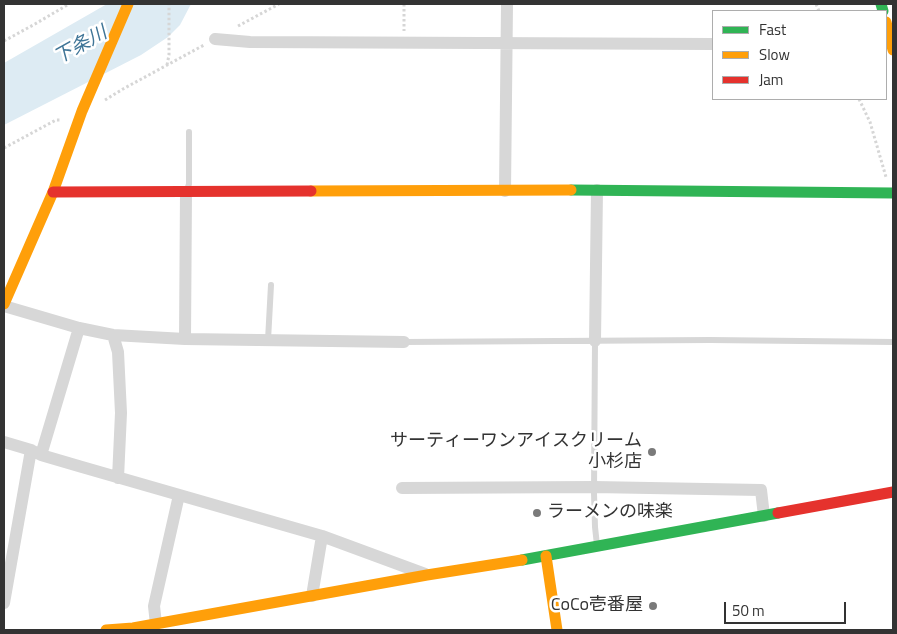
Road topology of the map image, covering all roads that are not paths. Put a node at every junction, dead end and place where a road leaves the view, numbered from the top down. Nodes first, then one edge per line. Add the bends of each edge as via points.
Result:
1 (128, 4) edge
2 (508, 4) edge
3 (887, 27) edge
4 (215, 39) road end
5 (507, 44) junction
6 (712, 44) edge
7 (891, 47) edge
8 (189, 132) dead end
9 (598, 190) junction
10 (505, 191) junction
11 (53, 192) junction
12 (186, 192) junction
13 (892, 193) edge
14 (271, 285) dead end
15 (4, 305) edge
16 (79, 328) junction
17 (113, 335) junction
18 (185, 340) junction
19 (268, 340) junction
20 (595, 341) junction
21 (404, 342) joint
22 (893, 342) edge
23 (4, 442) edge
24 (36, 452) junction
25 (118, 478) junction
26 (594, 487) junction
27 (402, 488) dead end
28 (893, 492) edge
29 (179, 495) junction
30 (764, 516) junction
31 (322, 536) junction
32 (597, 547) junction
33 (546, 556) junction
34 (427, 575) junction
35 (312, 596) junction
36 (4, 603) edge
37 (156, 624) junction
38 (133, 629) edge
39 (106, 630) edge
40 (557, 630) edge

1 - 11 street via 82,111
2 - 5 street
3 - 7 street
4 - 5 street
5 - 6 street
5 - 10 street
8 - 12 lane via 189,184
9 - 10 street
9 - 13 street
9 - 20 street
10 - 12 street
11 - 12 street
11 - 15 street
12 - 18 street
14 - 19 lane
15 - 16 street
16 - 17 street
16 - 24 street
17 - 18 street
17 - 25 street via 118,352 121,413
18 - 19 street
19 - 21 street
20 - 21 lane
20 - 22 lane
20 - 26 lane
23 - 24 street
24 - 25 street
24 - 36 street
25 - 29 street
26 - 27 street
26 - 30 street via 761,490
26 - 32 lane
28 - 30 street
29 - 31 street
29 - 37 street via 154,606
30 - 32 street
31 - 34 street
31 - 35 street
32 - 33 street
33 - 34 street
33 - 40 street
34 - 35 street
35 - 37 street
37 - 38 street
38 - 39 street

